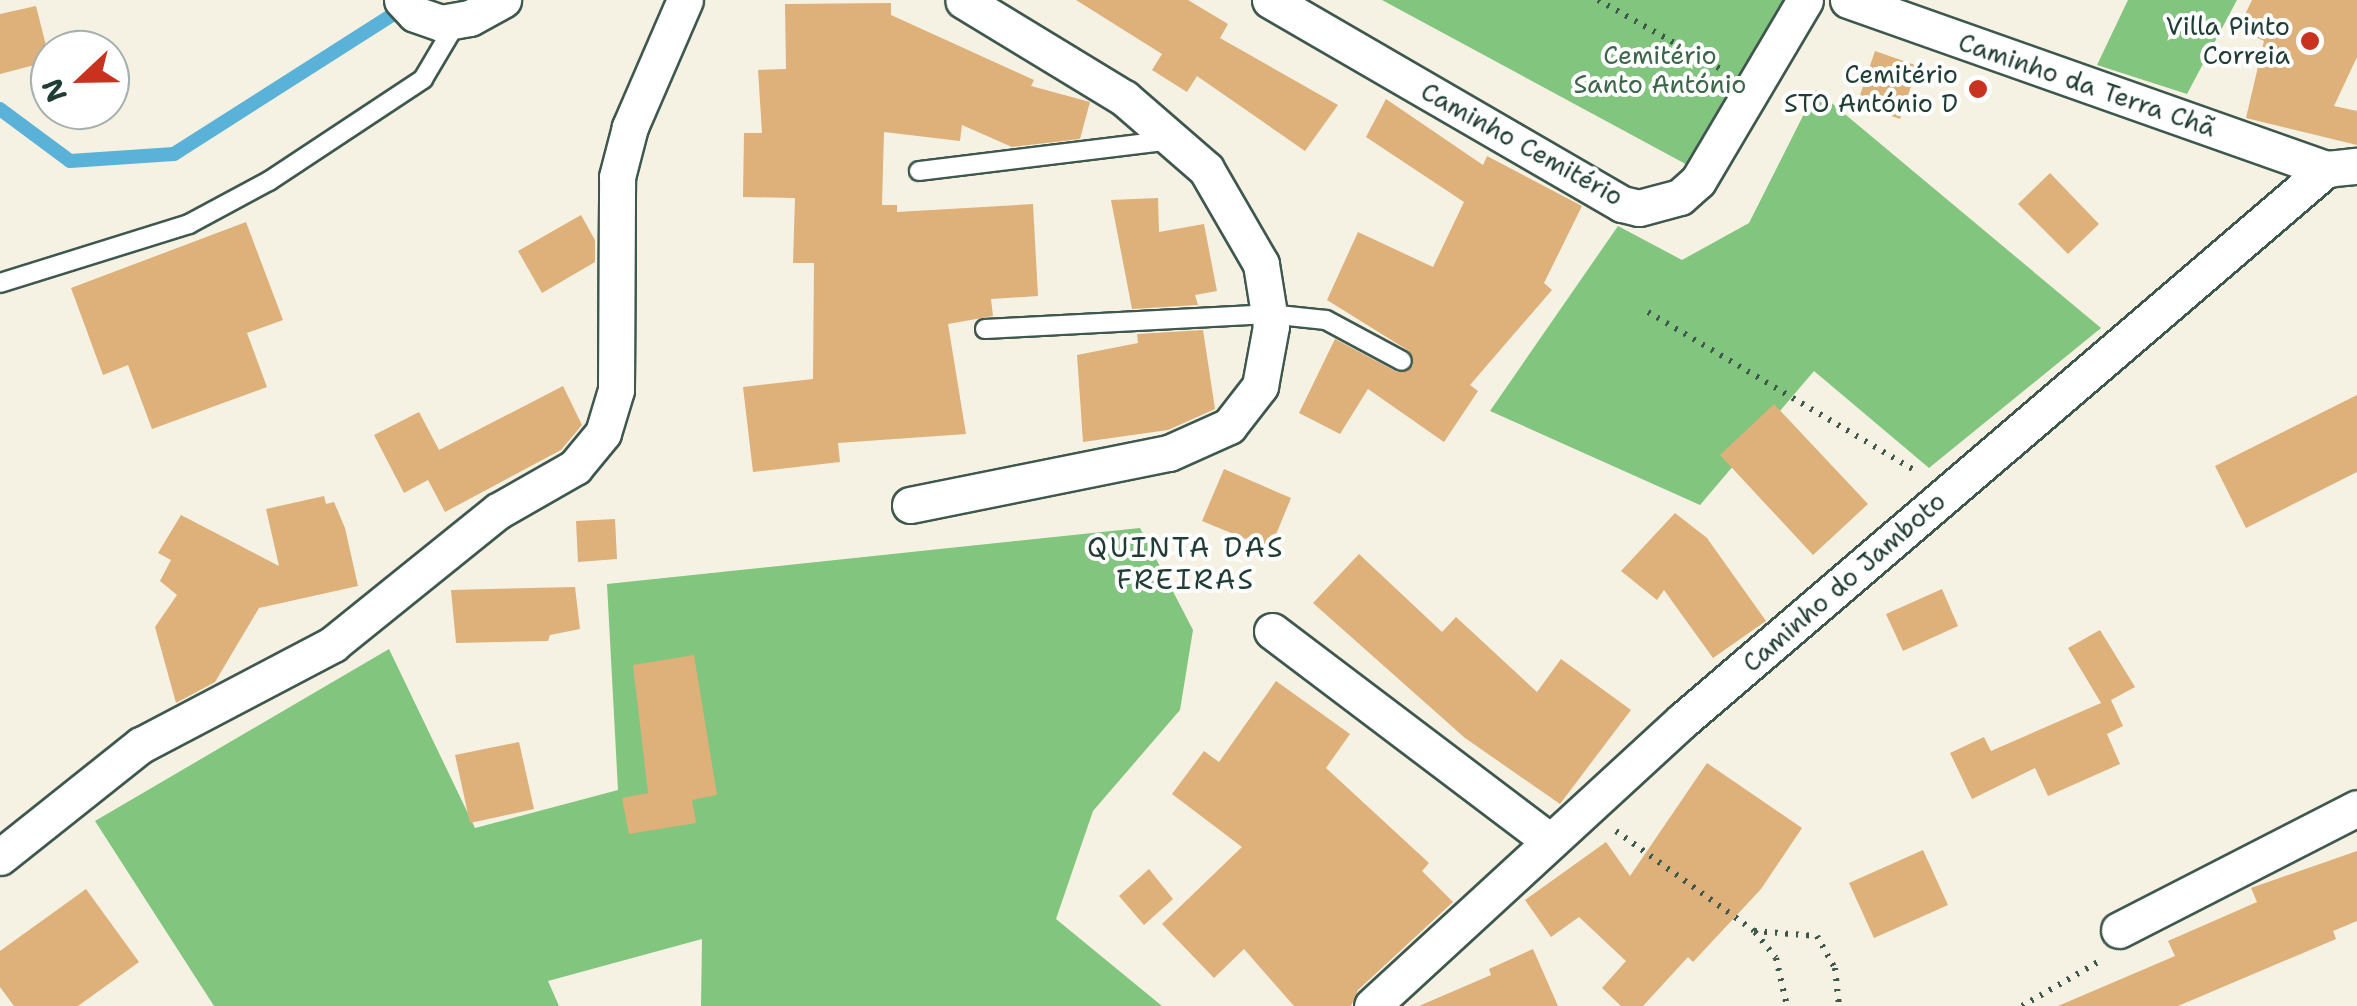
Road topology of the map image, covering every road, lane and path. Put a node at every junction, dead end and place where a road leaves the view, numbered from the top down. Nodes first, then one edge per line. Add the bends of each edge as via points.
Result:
1 (503, 0) edge
2 (684, 0) edge
3 (963, 0) edge
4 (1270, 0) edge
5 (1598, 0) edge
6 (1804, 0) edge
7 (1848, 0) edge
8 (408, 7) edge
9 (458, 20) junction
10 (1753, 88) junction
11 (1174, 140) junction
12 (2342, 167) edge
13 (919, 171) dead end
14 (0, 283) edge
15 (1648, 312) dead end
16 (1270, 314) junction
17 (985, 329) dead end
18 (1402, 361) dead end
19 (1950, 492) junction
20 (910, 505) dead end
21 (1272, 631) dead end
22 (2357, 808) edge
23 (1586, 809) junction
24 (1550, 842) junction
25 (0, 857) edge
26 (2126, 926) joint
27 (1754, 931) junction
28 (1372, 1006) edge
29 (1787, 1006) edge
30 (1839, 1006) edge
31 (2022, 1006) edge

1 - 9 street
2 - 25 street via 630,127 617,177 616,390 603,433 576,467 498,512 333,644 142,745
3 - 11 street via 1124,98
4 - 10 street, Caminho Cemitério via 1638,208 1680,197 1698,181
5 - 10 path
6 - 10 street, Caminho Cemitério
7 - 12 street, Caminho da Terra Chã
8 - 9 street
9 - 14 lane via 423,79 269,181 189,224
11 - 13 lane
11 - 16 street via 1206,169 1262,264
12 - 19 street, Caminho do Jamboto
15 - 19 path
16 - 17 lane
16 - 18 lane via 1326,320
16 - 20 street via 1260,386 1229,426 1169,453
19 - 23 street, Caminho do Jamboto
21 - 24 street
22 - 26 street
23 - 24 street, Caminho do Jamboto
23 - 27 path
24 - 28 street, Caminho do Jamboto
26 - 31 path via 2137,936
27 - 29 path via 1776,958
27 - 30 path via 1818,936 1835,968

